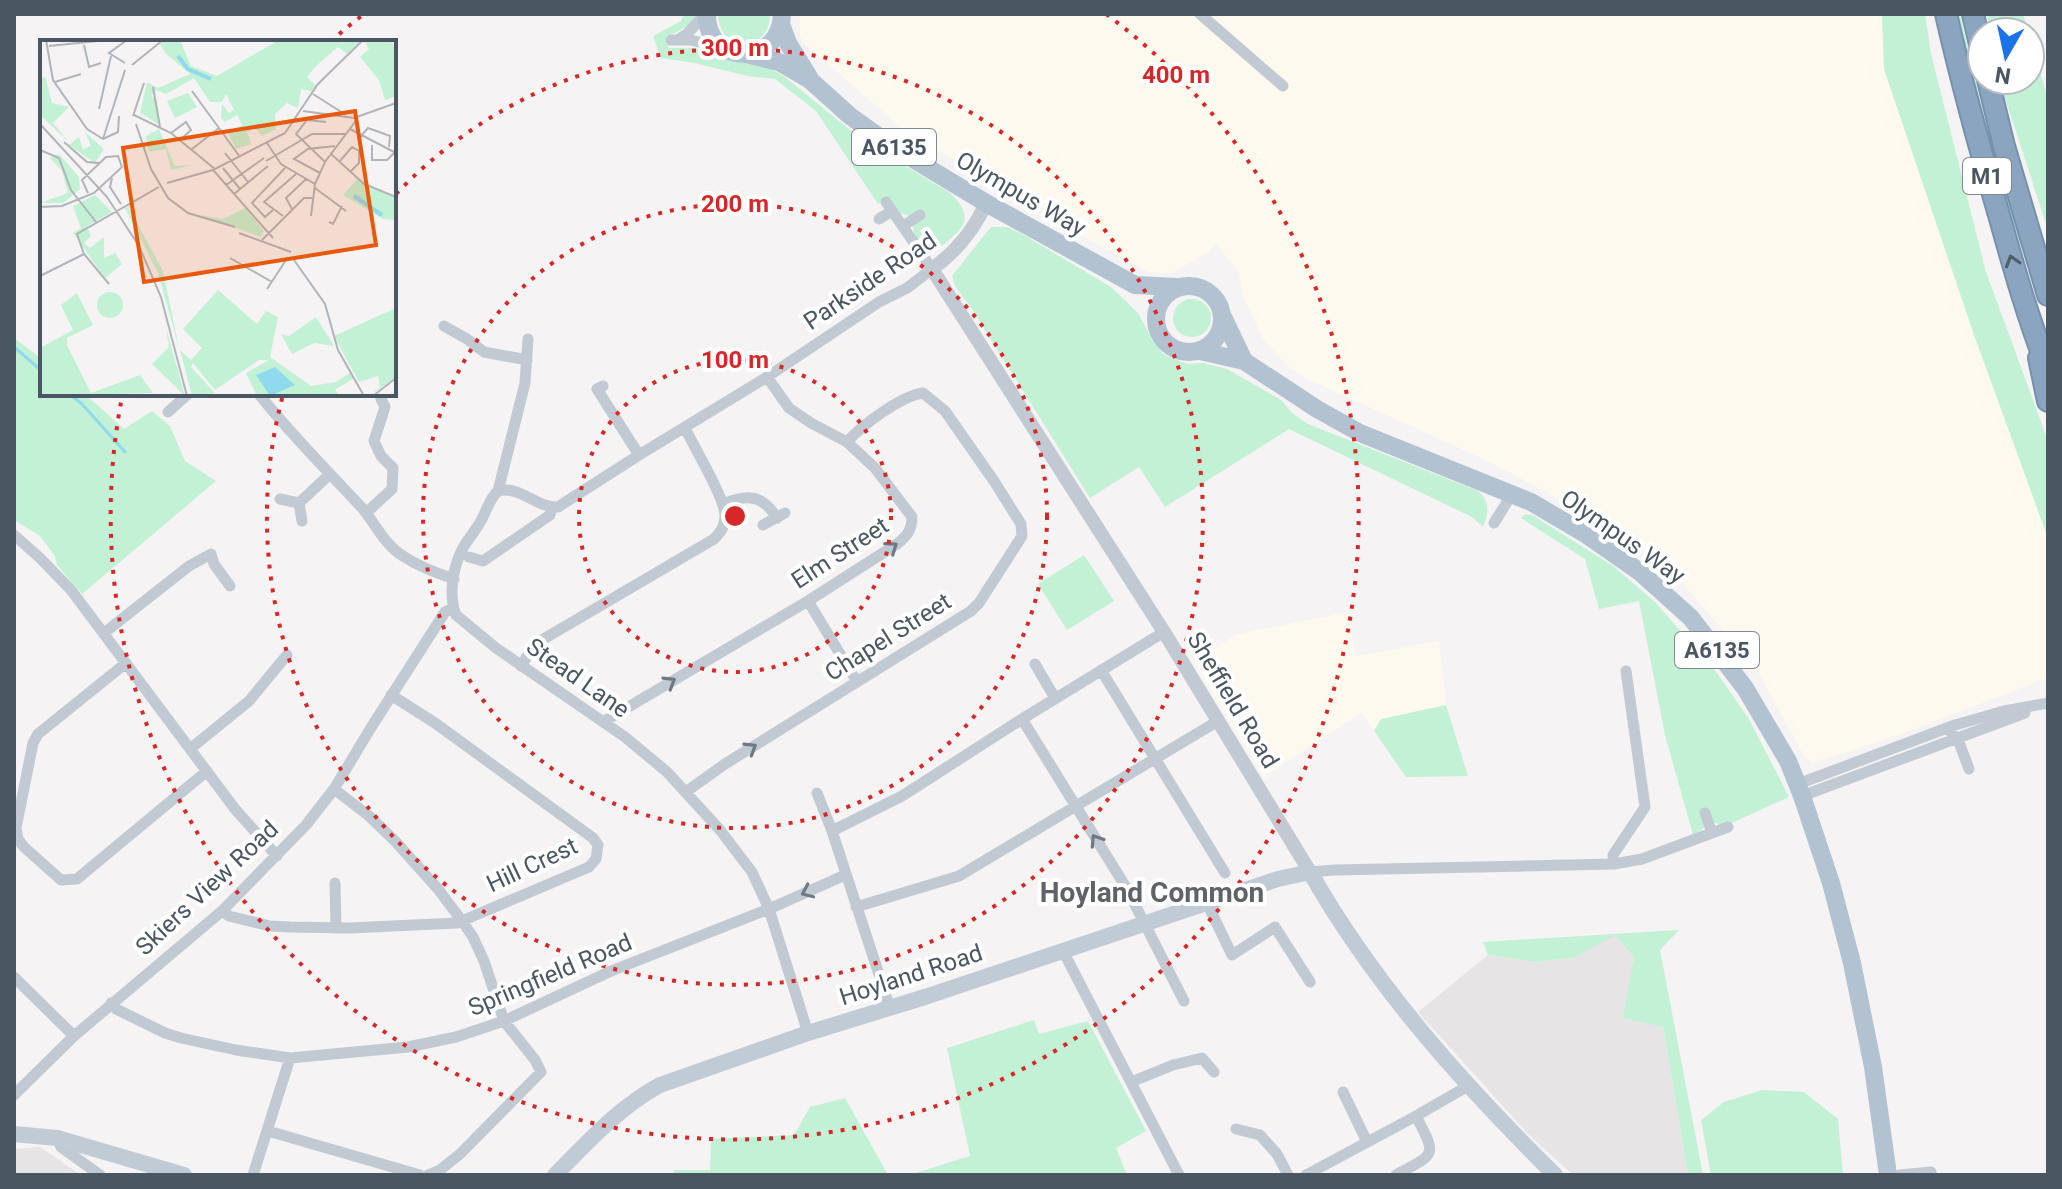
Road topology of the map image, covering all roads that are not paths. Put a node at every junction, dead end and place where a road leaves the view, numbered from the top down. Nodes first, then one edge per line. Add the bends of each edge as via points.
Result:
1 (706, 14) edge
2 (1200, 14) edge
3 (1946, 14) edge
4 (782, 19) edge
5 (722, 47) junction
6 (746, 54) junction
7 (810, 80) junction
8 (1283, 86) dead end
9 (1992, 96) edge
10 (986, 203) junction
11 (920, 215) dead end
12 (879, 219) dead end
13 (903, 226) junction
14 (932, 269) junction
15 (1135, 285) junction
16 (1177, 287) junction
17 (2048, 295) edge
18 (1223, 317) junction
19 (1156, 324) junction
20 (444, 326) dead end
21 (2035, 336) junction
22 (528, 339) dead end
23 (1200, 351) junction
24 (527, 360) junction
25 (1244, 361) junction
26 (2048, 369) edge
27 (767, 377) junction
28 (603, 386) dead end
29 (186, 396) edge
30 (261, 396) edge
31 (381, 399) dead end
32 (2048, 401) edge
33 (168, 412) dead end
34 (685, 428) junction
35 (847, 442) junction
36 (639, 455) junction
37 (330, 474) junction
38 (498, 491) junction
39 (1512, 494) junction
40 (280, 499) dead end
41 (299, 503) junction
42 (723, 504) junction
43 (552, 508) junction
44 (366, 513) junction
45 (302, 521) dead end
46 (1494, 523) dead end
47 (763, 525) dead end
48 (16, 540) edge
49 (469, 557) dead end
50 (454, 579) junction
51 (230, 586) dead end
52 (808, 601) junction
53 (453, 608) junction
54 (1164, 632) junction
55 (104, 633) junction
56 (287, 655) dead end
57 (126, 663) junction
58 (1035, 664) dead end
59 (521, 666) junction
60 (1101, 670) junction
61 (1626, 671) dead end
62 (857, 682) junction
63 (391, 695) junction
64 (1055, 698) junction
65 (2048, 704) edge
66 (1022, 719) junction
67 (1218, 721) junction
68 (603, 722) junction
69 (1934, 734) junction
70 (1957, 737) junction
71 (190, 749) junction
72 (1154, 759) junction
73 (1969, 769) dead end
74 (207, 771) junction
75 (334, 789) junction
76 (1800, 790) junction
77 (687, 791) junction
78 (817, 793) dead end
79 (1074, 805) junction
80 (1705, 813) dead end
81 (1728, 827) dead end
82 (832, 831) junction
83 (1712, 833) junction
84 (277, 856) junction
85 (1614, 864) junction
86 (1310, 872) junction
87 (1225, 873) dead end
88 (845, 875) junction
89 (335, 883) dead end
90 (1207, 903) junction
91 (856, 907) junction
92 (769, 909) junction
93 (222, 911) junction
94 (462, 921) junction
95 (1145, 924) junction
96 (336, 928) junction
97 (1063, 951) junction
98 (14, 977) edge
99 (1310, 982) dead end
100 (1184, 1001) dead end
101 (111, 1003) junction
102 (890, 1008) junction
103 (504, 1021) junction
104 (808, 1033) junction
105 (74, 1036) junction
106 (290, 1058) junction
107 (1214, 1072) dead end
108 (1131, 1082) junction
109 (1468, 1086) junction
110 (1343, 1092) dead end
111 (14, 1095) edge
112 (1416, 1116) junction
113 (1236, 1129) dead end
114 (268, 1131) junction
115 (14, 1134) edge
116 (57, 1138) junction
117 (1367, 1142) junction
118 (1931, 1172) dead end
119 (100, 1175) edge
120 (184, 1175) edge
121 (253, 1175) edge
122 (420, 1175) edge
123 (428, 1175) edge
124 (555, 1175) edge
125 (1179, 1175) edge
126 (1288, 1175) edge
127 (1306, 1175) edge
128 (1396, 1175) edge
129 (1555, 1175) edge
130 (1888, 1175) edge
131 (1900, 1175) edge

1 - 5 main road
1 - 5 street via 675,40
2 - 8 street
21 -> 3 highway, M1
4 - 6 main road, Olympus Way / A6135 via 769,45
4 - 7 main road, Olympus Way / A6135 via 788,43
5 - 6 main road, Olympus Way / A6135
6 - 7 main road, Olympus Way / A6135 via 779,62
7 - 10 main road, Olympus Way / A6135 via 895,148
9 - 17 highway, M1
10 - 14 street, Parkside Road via 968,236
10 - 15 main road, Olympus Way / A6135
11 - 13 street
12 - 13 street, Sheffield Road via 889,206
13 - 14 street, Sheffield Road
14 - 27 street, Parkside Road
14 - 54 street, Sheffield Road
15 - 16 main road, Olympus Way / A6135
15 - 19 main road, Olympus Way / A6135
16 - 18 main road, Olympus Way / A6135 via 1207,290
16 - 19 main road via 1160,301
18 - 23 main road via 1217,337
18 - 25 main road, Olympus Way / A6135
19 - 23 main road, Olympus Way / A6135 via 1167,344
20 - 24 street via 484,352
21 - 26 highway, M1
21 - 32 highway, M1
22 - 24 street
23 - 25 main road, Olympus Way / A6135
24 - 38 street
25 - 39 main road, Olympus Way / A6135 via 1360,433
27 - 34 street, Parkside Road
27 - 35 street, Elm Street via 789,408
28 - 36 street via 597,389
29 - 33 street
30 - 37 street
31 - 44 street via 385,407 374,441 393,468 392,489
34 - 36 street, Parkside Road
34 - 42 street
52 -> 35 street, Elm Street via 897,544 912,527 912,517 892,489
35 - 62 street, Chapel Street via 901,400 923,393 945,411 994,481 1021,524 1022,536 971,611
36 - 43 street, Parkside Road
37 - 41 street
37 - 44 street
38 - 43 street via 512,490
38 - 50 street via 462,549
39 - 46 street
39 - 76 main road, Olympus Way / A6135 via 1587,535 1640,572 1691,618 1752,698
40 - 41 street
41 - 45 street
42 - 47 street via 735,499 764,501 781,515
42 - 59 street via 724,526 714,539 535,644
43 - 49 street, Parkside Road via 550,515 483,561
44 - 50 street via 400,555
48 - 55 street via 71,590
50 - 53 street
51 - 55 street via 211,554
52 - 62 street
68 -> 52 street, Elm Street
53 - 59 street, Stead Lane via 461,621
53 - 63 street, Skiers View Road via 445,612
54 - 60 street
54 - 67 street, Sheffield Road
55 - 57 street
56 - 71 street via 249,701
57 - 71 street
57 - 74 street via 38,734 16,828 18,839 61,880 77,879
58 - 64 street
59 - 68 street, Stead Lane
60 - 64 street
60 - 72 street
61 - 85 street via 1645,807 1613,855
77 -> 62 street, Chapel Street
63 - 75 street, Skiers View Road
63 - 94 street, Hill Crest via 598,845 589,867
64 - 66 street
65 - 69 street via 1989,714
65 - 70 street
66 - 79 street
66 - 82 street via 902,796
67 - 72 street
67 - 86 street, Sheffield Road
68 - 77 street, Stead Lane
69 - 70 street
69 - 76 street
70 - 73 street
70 - 76 street
71 - 74 street
72 - 79 street
72 - 87 street
74 - 84 street
75 - 84 street, Skiers View Road
75 - 94 street via 395,841
76 - 130 main road, Olympus Way / A6135 via 1852,963
77 - 92 street, Stead Lane via 752,872
78 - 82 street
79 - 91 street via 959,876
95 -> 79 street
80 - 83 street
81 - 83 street
82 - 88 street
83 - 85 street
84 - 93 street, Skiers View Road
85 - 86 street
86 - 90 main road, Hoyland Road
86 - 109 main road, Sheffield Road via 1404,1011
88 - 91 street
88 -> 92 street, Springfield Road
89 - 96 street
90 - 95 main road, Hoyland Road
90 - 99 street via 1232,955 1275,927
91 - 102 street
92 - 103 street, Springfield Road via 611,971
92 - 104 street, Stead Lane
93 - 96 street, Hill Crest via 270,926
93 - 101 street, Skiers View Road
94 - 96 street, Hill Crest
94 - 103 street via 484,961
95 - 97 main road, Hoyland Road
95 - 100 street
97 - 102 main road, Hoyland Road
97 - 108 street
98 - 105 street
101 - 105 street, Skiers View Road
101 - 106 street, Springfield Road via 165,1033
102 - 104 main road, Hoyland Road
103 - 106 street, Springfield Road via 408,1047
103 - 123 street via 541,1072 460,1154
104 - 124 main road, Hoyland Road via 639,1096
105 - 111 street, Skiers View Road
106 - 114 street
107 - 108 street via 1202,1058
108 - 125 street
109 - 112 street
109 - 129 main road, Sheffield Road
110 - 117 street
112 - 117 street
112 - 128 street via 1430,1150
113 - 126 street via 1260,1135
114 - 121 street
114 - 122 street
115 - 116 main road
116 - 119 street via 61,1147
116 - 120 main road
117 - 127 street
118 - 131 street

